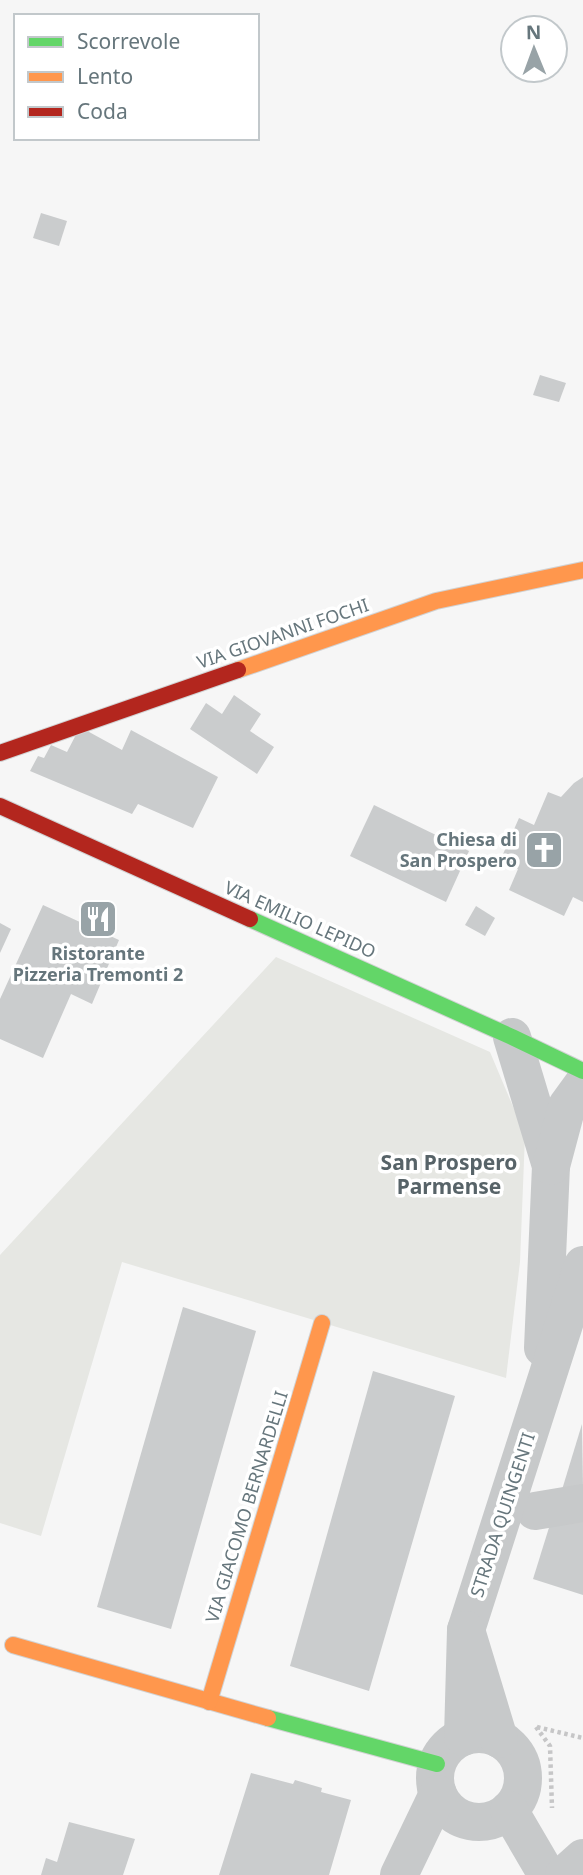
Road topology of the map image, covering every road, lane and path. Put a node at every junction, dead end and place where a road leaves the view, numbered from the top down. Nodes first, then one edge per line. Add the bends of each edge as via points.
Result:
1 (583, 570) edge
2 (0, 753) edge
3 (0, 806) edge
4 (512, 1037) junction
5 (583, 1071) edge
6 (583, 1084) edge
7 (551, 1166) junction
8 (583, 1265) edge
9 (322, 1323) dead end
10 (540, 1399) junction
11 (583, 1503) edge
12 (535, 1511) dead end
13 (13, 1645) dead end
14 (209, 1702) junction
15 (481, 1738) junction
16 (583, 1738) edge
17 (437, 1779) junction
18 (509, 1810) junction
19 (552, 1812) dead end
20 (473, 1822) junction
21 (583, 1858) edge
22 (399, 1875) edge
23 (404, 1875) edge
24 (547, 1875) edge
25 (565, 1875) edge

1 - 2 street, VIA GIOVANNI FOCHI via 436,601
3 - 4 street, VIA EMILIO LEPIDO
4 - 5 street, VIA EMILIO LEPIDO
4 - 7 street, STRADA QUINGENTI
6 - 7 street, STRADA QUINGENTI via 568,1106
7 - 10 street, STRADA QUINGENTI
8 - 10 street, STRADA QUINGENTI
9 - 14 street, VIA GIACOMO BERNARDELLI
10 - 15 street, STRADA QUINGENTI via 466,1630
11 - 12 street
13 - 14 street
14 - 17 street
15 - 17 street via 452,1743 443,1752
15 - 18 street via 510,1746 518,1758 523,1785
16 - 19 path via 536,1726 550,1746
17 - 20 street via 443,1805
17 - 22 street
18 - 20 street via 499,1818
18 - 24 street
20 - 23 street
21 - 25 street

